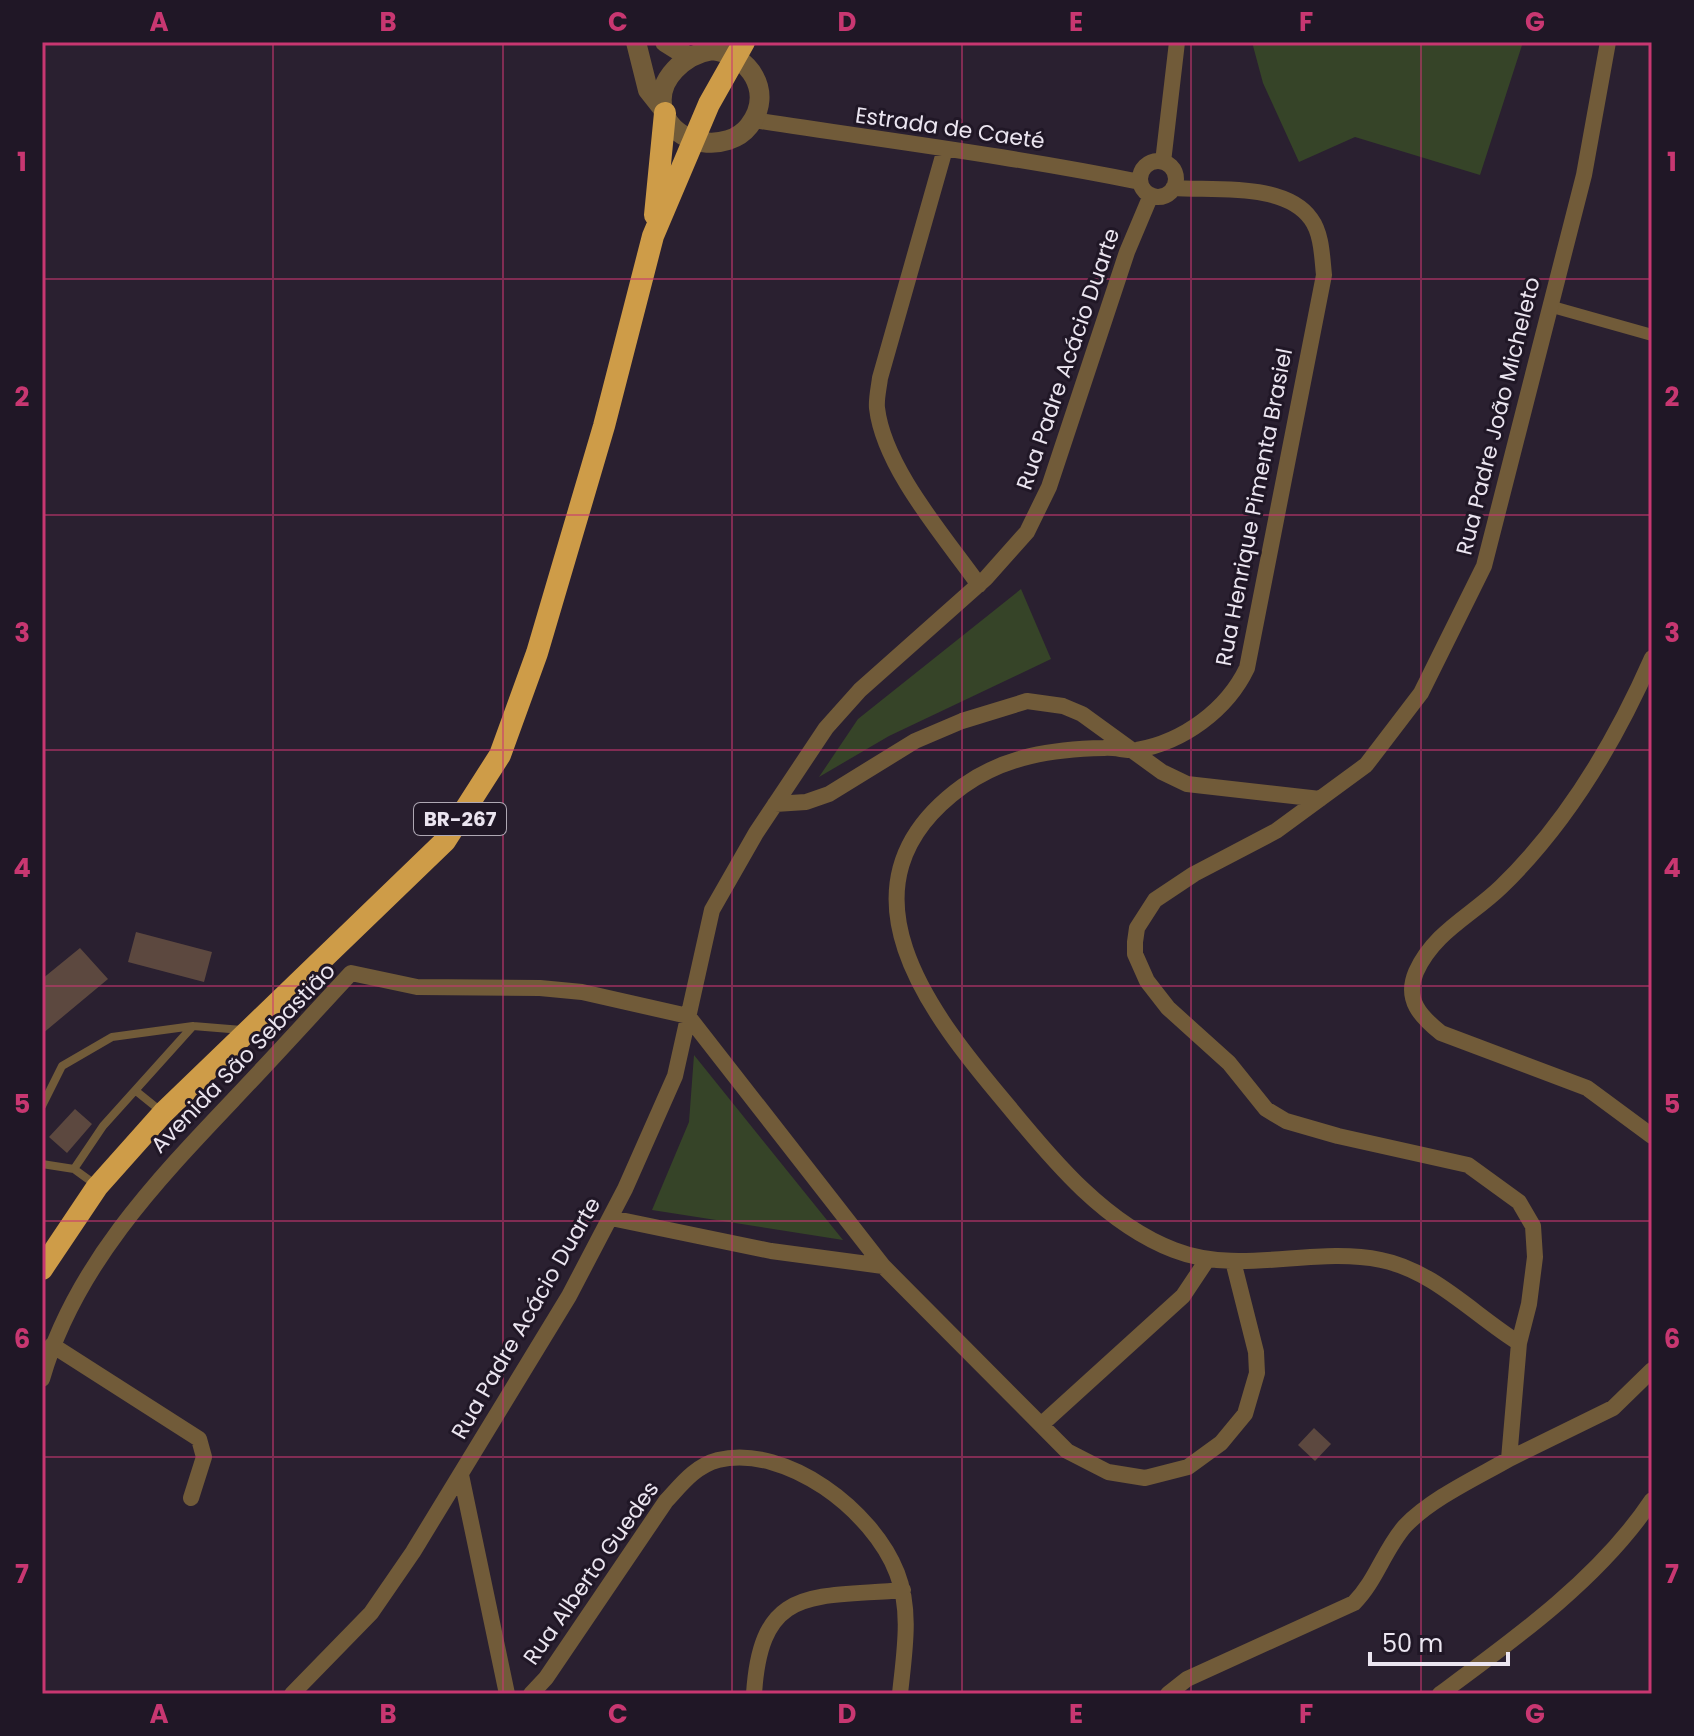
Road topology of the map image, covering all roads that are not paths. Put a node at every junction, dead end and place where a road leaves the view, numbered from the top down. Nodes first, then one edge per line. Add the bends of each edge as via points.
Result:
1 (636, 42) edge
2 (665, 42) edge
3 (1177, 42) edge
4 (1608, 42) edge
5 (740, 49) edge
6 (689, 57) junction
7 (664, 111) junction
8 (754, 120) junction
9 (693, 140) junction
10 (945, 149) junction
11 (1163, 162) junction
12 (1140, 182) junction
13 (1173, 188) junction
14 (1151, 195) junction
15 (653, 236) junction
16 (1549, 306) junction
17 (1652, 335) edge
18 (979, 585) junction
19 (1652, 658) edge
20 (1134, 750) junction
21 (1320, 799) junction
22 (775, 804) junction
23 (328, 956) junction
24 (351, 973) junction
25 (688, 1016) junction
26 (193, 1026) junction
27 (247, 1030) junction
28 (136, 1091) junction
29 (42, 1106) edge
30 (163, 1113) junction
31 (1652, 1136) edge
32 (42, 1164) edge
33 (74, 1169) junction
34 (97, 1187) junction
35 (611, 1218) junction
36 (1207, 1260) junction
37 (1233, 1261) junction
38 (883, 1266) junction
39 (42, 1269) edge
40 (1519, 1343) junction
41 (52, 1345) junction
42 (1652, 1370) edge
43 (42, 1379) edge
44 (1042, 1424) junction
45 (1509, 1459) junction
46 (461, 1475) junction
47 (191, 1498) dead end
48 (1652, 1500) edge
49 (903, 1590) junction
50 (292, 1694) edge
51 (507, 1694) edge
52 (531, 1694) edge
53 (754, 1694) edge
54 (900, 1694) edge
55 (1168, 1694) edge
56 (1440, 1694) edge

1 - 7 street via 648,90
2 - 6 street
3 - 11 street
4 - 16 street, Rua Padre João Micheleto via 1584,175
5 - 6 street
5 - 8 street via 759,89
5 - 9 highway, BR-267
6 - 7 street via 671,74
7 - 9 street via 671,124
7 - 15 highway
8 - 9 street via 734,139 706,144
8 - 10 street, Estrada de Caeté
9 - 15 highway, BR-267
10 - 12 street, Estrada de Caeté via 1007,155
10 - 18 street via 880,378 877,406 909,483
11 - 12 street via 1146,165
11 - 13 street via 1174,172
12 - 14 street
13 - 14 street via 1166,195
13 - 20 street, Rua Henrique Pimenta Brasiel via 1269,195 1301,208 1314,222 1324,275 1247,668 1224,704 1171,740
14 - 18 street, Rua Padre Acácio Duarte via 1049,487 1027,532
15 - 23 highway, BR-267 via 604,426 537,653 500,755 445,841
16 - 17 street
16 - 21 street, Rua Padre João Micheleto via 1484,566 1421,693 1366,765
18 - 22 street, Rua Padre Acácio Duarte via 860,690 826,728
19 - 31 street via 1590,776 1501,887 1440,934 1415,973 1412,998 1423,1019 1441,1033 1587,1088
20 - 21 street via 1187,784
20 - 22 street via 1082,714 1027,701 915,741 829,794
20 - 36 street, Rua Henrique Pimenta Brasiel via 1108,747 1032,754 960,788 923,823 914,839 898,880 899,922 908,963 938,1020 1044,1150 1118,1219 1173,1250
21 - 40 street, Rua Padre João Micheleto via 1276,831 1155,900 1137,928 1135,954 1168,1008 1229,1063 1266,1109 1286,1121 1468,1165 1519,1202 1533,1226 1535,1257
22 - 25 street, Rua Padre Acácio Duarte via 712,910
23 - 24 street
23 - 27 highway, BR-267
24 - 25 street, Avenida São Sebastião via 417,987 582,992
24 - 41 street, Avenida São Sebastião via 167,1168 103,1249
25 - 35 street, Rua Padre Acácio Duarte via 675,1076
25 - 38 street
26 - 27 lane
26 - 28 lane
26 - 29 lane via 112,1037 62,1066
27 - 30 highway, BR-267
28 - 30 lane
28 - 33 lane via 103,1126
30 - 34 highway, BR-267
32 - 33 lane
33 - 34 lane
34 - 39 highway, BR-267
35 - 38 street via 771,1251
35 - 46 street, Rua Padre Acácio Duarte
36 - 37 street, Rua Henrique Pimenta Brasiel
36 - 44 street via 1183,1296
37 - 40 street, Rua Henrique Pimenta Brasiel via 1357,1256 1383,1260 1440,1286
37 - 44 street via 1257,1373 1245,1414 1221,1443 1188,1467 1145,1478 1085,1462
38 - 44 street
40 - 45 street
41 - 43 street, Avenida São Sebastião
41 - 47 street via 199,1439 204,1457
42 - 45 street via 1613,1408
45 - 55 street via 1407,1524 1369,1588 1354,1603 1200,1673
46 - 50 street, Rua Padre Acácio Duarte via 371,1613
46 - 51 street
48 - 56 street via 1552,1607
49 - 52 street, Rua Alberto Guedes via 879,1541 837,1498 765,1460 716,1461 685,1480 666,1501
49 - 53 street via 815,1599 782,1612 760,1643
49 - 54 street, Rua Alberto Guedes via 906,1643

